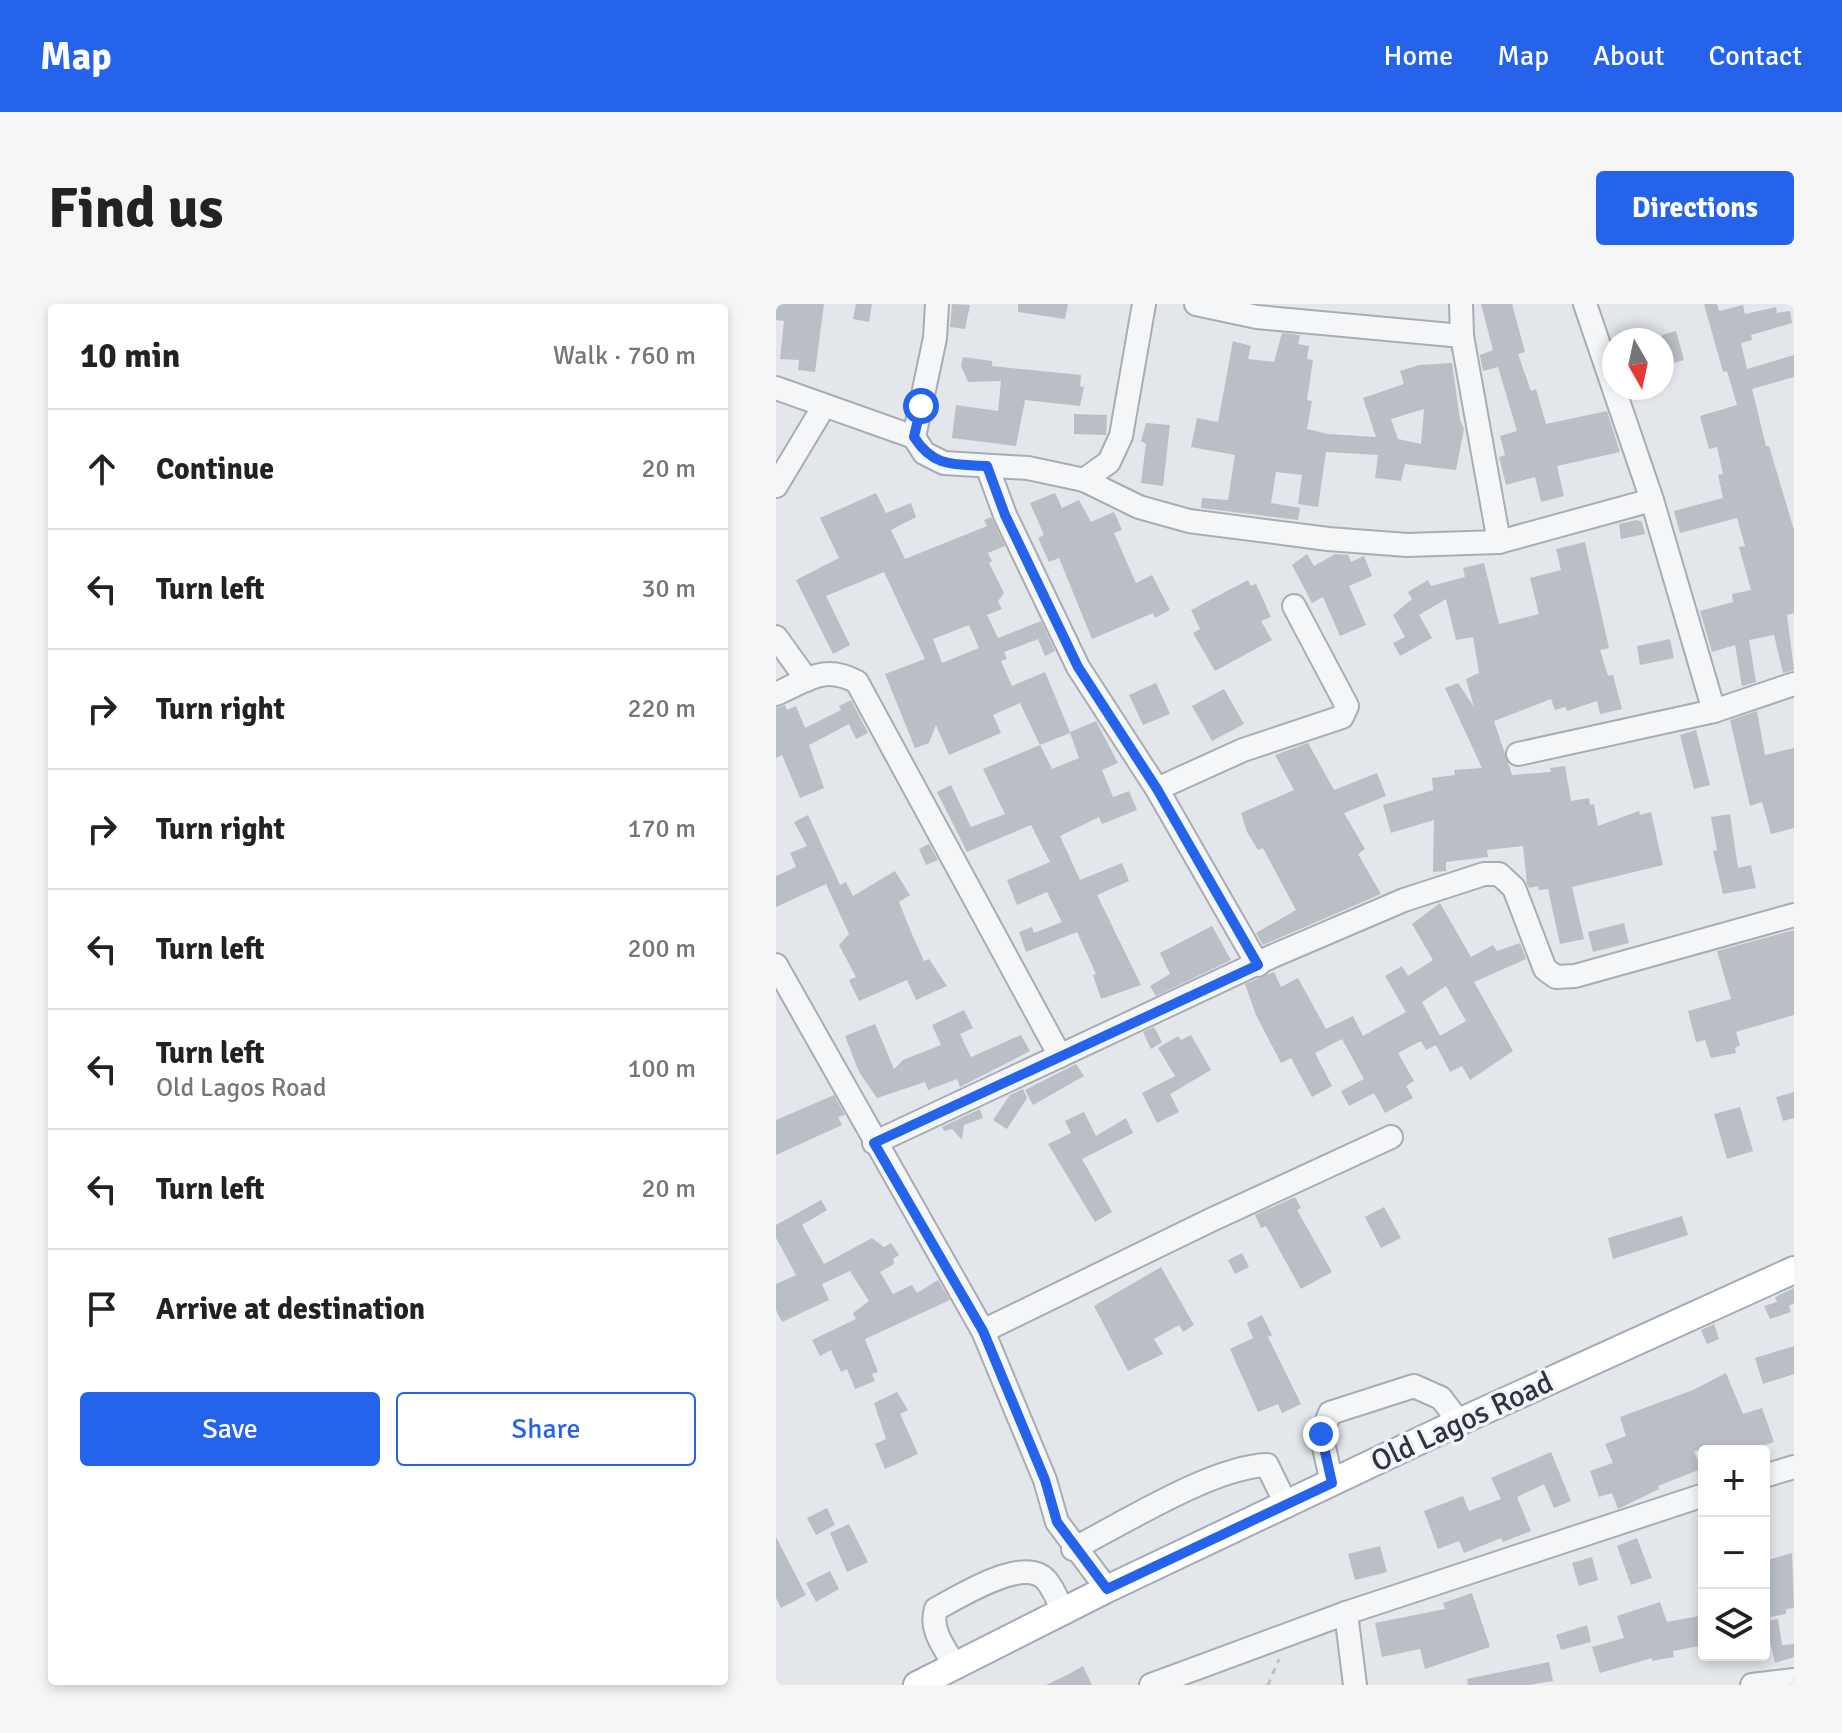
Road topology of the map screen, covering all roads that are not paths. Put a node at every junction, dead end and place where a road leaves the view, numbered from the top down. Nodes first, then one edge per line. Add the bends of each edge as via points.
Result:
1 (937, 304) edge
2 (1144, 304) edge
3 (1196, 304) edge
4 (1461, 304) edge
5 (1585, 304) edge
6 (1462, 336) junction
7 (776, 388) edge
8 (824, 406) junction
9 (914, 437) junction
10 (987, 466) junction
11 (1084, 480) junction
12 (776, 486) edge
13 (1652, 500) junction
14 (1499, 542) junction
15 (1294, 606) dead end
16 (776, 637) edge
17 (807, 680) junction
18 (1794, 684) edge
19 (776, 694) edge
20 (1714, 711) junction
21 (1518, 754) dead end
22 (1157, 789) junction
23 (1794, 915) edge
24 (776, 965) edge
25 (1258, 965) junction
26 (782, 988) edge
27 (1060, 1056) junction
28 (1391, 1137) dead end
29 (874, 1143) junction
30 (1794, 1270) edge
31 (983, 1331) junction
32 (1459, 1422) junction
33 (1794, 1467) edge
34 (1770, 1474) edge
35 (1332, 1483) junction
36 (1698, 1497) edge
37 (1287, 1506) junction
38 (1073, 1549) junction
39 (1107, 1589) junction
40 (1064, 1613) junction
41 (1346, 1613) junction
42 (955, 1666) junction
43 (1791, 1682) edge
44 (917, 1685) edge
45 (1151, 1685) edge
46 (1355, 1685) edge
47 (1752, 1685) edge

1 - 9 street
2 - 11 street via 1121,436 1109,462
3 - 6 street via 1257,317
4 - 6 street
5 - 13 street
6 - 14 street
7 - 8 street
8 - 9 street
8 - 12 street
9 - 10 street via 924,453 944,463
10 - 11 street
10 - 22 street via 1078,667
11 - 14 street via 1139,507 1189,521 1391,544
13 - 14 street
13 - 20 street
15 - 22 street via 1347,706 1342,717 1243,750
16 - 17 street
17 - 19 street
17 - 27 street via 840,673 857,682
18 - 20 street
20 - 21 street
22 - 25 street
23 - 25 street via 1556,977 1545,969 1514,888 1499,874 1484,874 1404,900
24 - 26 street
25 - 27 street
26 - 29 street
27 - 29 street
28 - 31 street
29 - 31 street
30 - 32 main road, Old Lagos Road
31 - 38 street via 1057,1522
32 - 35 main road, Old Lagos Road
32 - 35 street via 1441,1398 1414,1386 1330,1413 1321,1434
33 - 34 street
35 - 37 main road, Old Lagos Road
36 - 41 street
37 - 38 street via 1267,1465 1258,1466 1210,1480
37 - 39 main road, Old Lagos Road
38 - 39 street
39 - 40 main road, Old Lagos Road
40 - 42 main road, Old Lagos Road
40 - 42 street via 1046,1579 1036,1573 1003,1575 936,1609 932,1620
41 - 45 street
41 - 46 street
42 - 44 main road, Old Lagos Road
43 - 47 street

